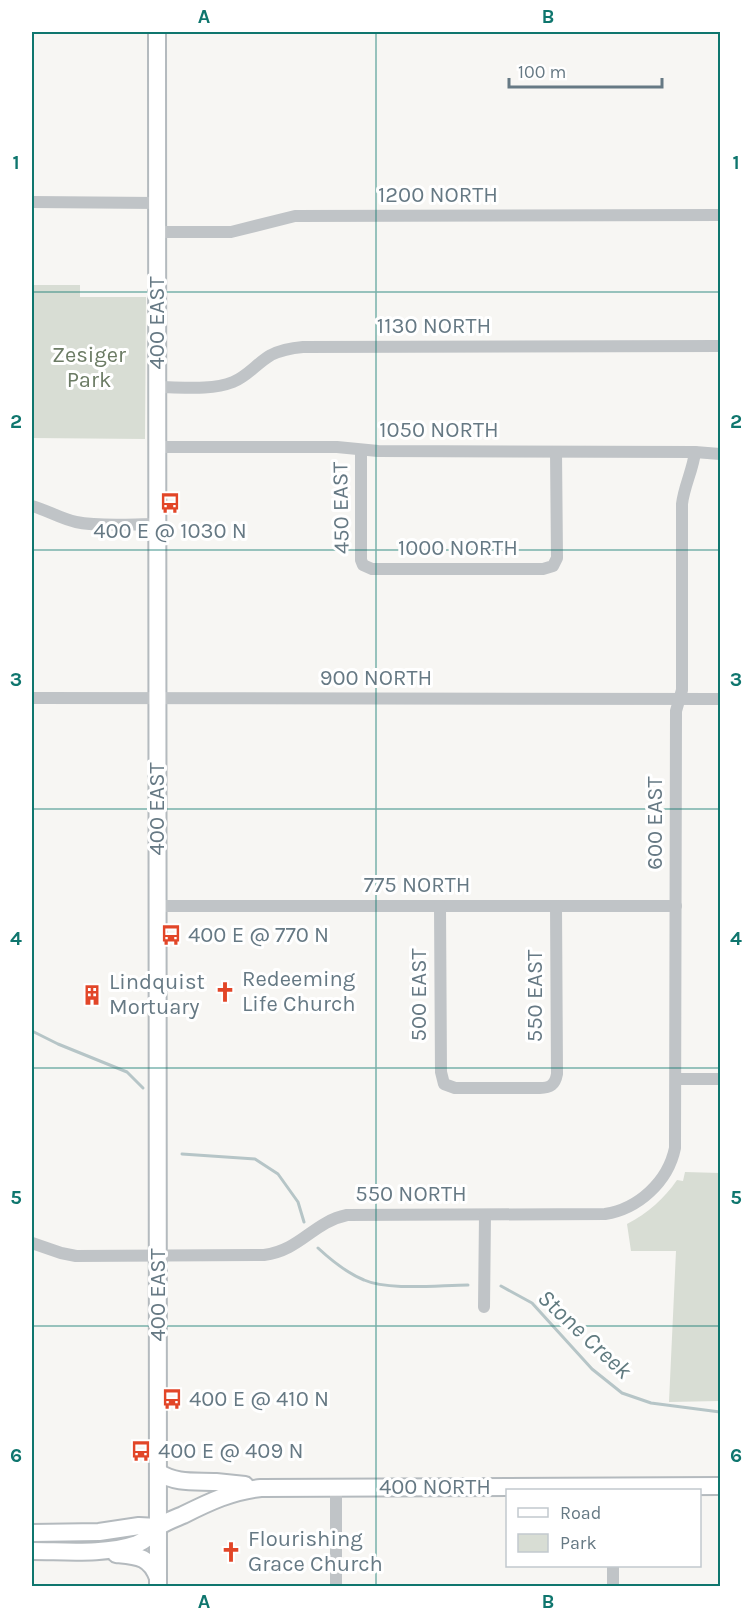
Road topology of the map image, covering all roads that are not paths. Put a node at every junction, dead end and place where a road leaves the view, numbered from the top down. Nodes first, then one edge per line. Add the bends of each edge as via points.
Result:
1 (157, 32) edge
2 (32, 202) edge
3 (157, 203) junction
4 (720, 215) edge
5 (157, 232) junction
6 (720, 346) edge
7 (157, 387) junction
8 (157, 447) junction
9 (361, 450) junction
10 (556, 452) junction
11 (695, 452) junction
12 (720, 454) edge
13 (32, 506) edge
14 (157, 524) junction
15 (363, 566) joint
16 (32, 698) edge
17 (157, 699) junction
18 (680, 699) junction
19 (720, 699) edge
20 (158, 906) junction
21 (440, 906) junction
22 (556, 906) junction
23 (676, 906) junction
24 (676, 1079) junction
25 (720, 1079) edge
26 (553, 1086) joint
27 (652, 1190) joint
28 (485, 1215) junction
29 (32, 1243) edge
30 (158, 1255) junction
31 (484, 1307) dead end
32 (158, 1472) junction
33 (720, 1486) edge
34 (336, 1487) junction
35 (261, 1488) junction
36 (613, 1488) edge
37 (158, 1527) junction
38 (32, 1533) edge
39 (32, 1551) edge
40 (91, 1551) junction
41 (612, 1567) edge
42 (158, 1582) edge
43 (336, 1587) edge
44 (613, 1587) edge

1 - 3 main road, 400 EAST
2 - 3 street
3 - 5 main road, 400 EAST
4 - 5 street, 1200 NORTH via 294,216 231,232
5 - 7 main road, 400 EAST
6 - 7 street, 1130 NORTH via 303,347 281,351 230,383
7 - 8 main road, 400 EAST
8 - 9 street, 1050 NORTH
8 - 14 main road, 400 EAST
9 - 10 street, 1050 NORTH
9 - 15 street, 450 EAST
10 - 11 street, 1050 NORTH
10 - 15 street, 1000 NORTH via 557,558 553,566
11 - 12 street, 1050 NORTH
11 - 18 street, 600 EAST via 682,504
13 - 14 street via 80,523
14 - 17 main road, 400 EAST
16 - 17 street, 900 NORTH
17 - 18 street, 900 NORTH
17 - 20 main road, 400 EAST
18 - 19 street, 900 NORTH
18 - 23 street, 600 EAST via 676,711
20 - 21 street, 775 NORTH
20 - 30 main road, 400 EAST
21 - 22 street, 775 NORTH
21 - 26 street, 500 EAST via 444,1084 455,1088
22 - 23 street, 775 NORTH
22 - 26 street, 550 EAST
23 - 24 street, 600 EAST
24 - 25 street
24 - 27 street, 600 EAST via 674,1155
27 - 28 street, 550 NORTH via 628,1208 605,1214
28 - 30 street, 550 NORTH via 354,1214 326,1222 295,1245 273,1254
28 - 31 street
29 - 30 street, 550 NORTH via 76,1256
30 - 32 main road, 400 EAST
32 - 35 main road via 181,1481
32 - 37 main road, 400 EAST
33 - 36 main road, 400 NORTH
34 - 35 main road, 400 NORTH
34 - 36 main road, 400 NORTH
34 - 43 street
35 - 37 main road, 400 NORTH via 218,1498
37 - 38 main road, 400 NORTH
37 - 40 main road, 400 NORTH via 139,1543
37 - 42 main road, 400 EAST
39 - 40 main road, 400 NORTH
40 - 42 main road via 138,1556 153,1567
41 - 44 street

